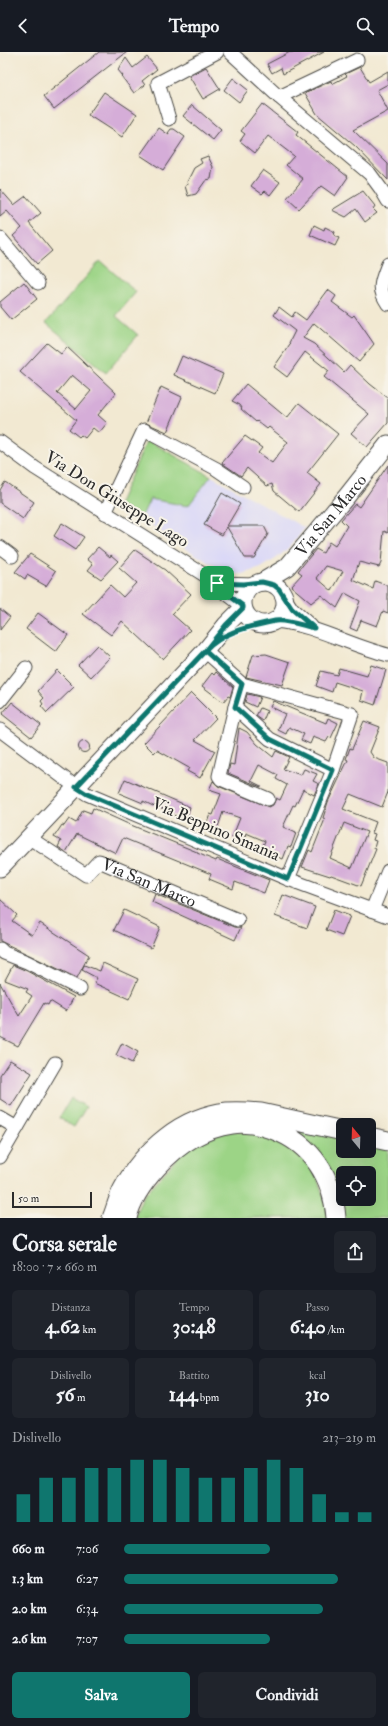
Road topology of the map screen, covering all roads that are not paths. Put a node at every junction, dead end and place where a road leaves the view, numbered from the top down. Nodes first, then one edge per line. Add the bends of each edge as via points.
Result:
1 (218, 52) edge
2 (230, 52) edge
3 (357, 60) dead end
4 (279, 97) junction
5 (169, 119) dead end
6 (388, 201) edge
7 (0, 238) edge
8 (388, 264) edge
9 (38, 283) dead end
10 (388, 304) edge
11 (388, 444) edge
12 (3, 448) edge
13 (243, 487) dead end
14 (105, 513) junction
15 (0, 547) edge
16 (12, 556) dead end
17 (286, 567) junction
18 (217, 583) junction
19 (259, 583) junction
20 (283, 596) junction
21 (243, 607) junction
22 (269, 623) junction
23 (314, 628) junction
24 (210, 646) junction
25 (388, 655) edge
26 (26, 668) dead end
27 (242, 684) junction
28 (0, 701) edge
29 (235, 707) junction
30 (0, 730) edge
31 (333, 770) junction
32 (76, 787) junction
33 (268, 798) dead end
34 (28, 837) junction
35 (0, 868) edge
36 (388, 871) edge
37 (288, 879) junction
38 (372, 910) junction
39 (388, 916) edge
40 (238, 920) dead end
41 (0, 949) edge
42 (80, 989) dead end
43 (55, 1063) dead end
44 (0, 1118) edge
45 (17, 1128) junction
46 (336, 1129) edge
47 (376, 1138) edge
48 (388, 1141) edge
49 (0, 1157) edge
50 (112, 1218) edge
51 (127, 1218) edge
52 (336, 1218) edge

1 - 5 street via 158,83
2 - 4 street
3 - 4 street
4 - 6 street via 370,174
7 - 9 street
8 - 10 street via 380,284 381,293
11 - 17 main road, Via San Marco
12 - 14 street, Via Don Giuseppe Lago
13 - 14 street via 215,468 144,430
14 - 18 street, Via Don Giuseppe Lago
15 - 16 street
17 - 19 main road, Via San Marco
17 - 20 main road, Via San Marco
18 - 19 street
18 - 21 street, Via Don Giuseppe Lago
19 - 20 main road via 274,585
19 - 21 main road via 246,593
20 - 22 main road via 284,608 279,618
20 - 23 street via 292,609
21 - 22 main road via 248,617 257,623
21 - 24 main road
22 - 23 street
22 - 24 main road via 241,629
23 - 25 street via 364,649
24 - 27 street
24 - 32 main road
26 - 28 street
27 - 29 street
27 - 31 street via 352,714
29 - 31 street via 270,739
29 - 33 street via 219,776
30 - 32 street, Via Beppino Smania
31 - 37 street
32 - 34 main road
32 - 37 street, Via Beppino Smania via 87,794
34 - 35 main road
34 - 40 street, Via San Marco via 86,875 99,860
36 - 38 street
37 - 38 street, Via Beppino Smania
38 - 39 street, Via Beppino Smania
41 - 42 street
43 - 45 street
44 - 45 street
45 - 49 street
46 - 50 highway via 261,1113 228,1112 200,1119 179,1129 145,1158 132,1173 122,1191
47 - 48 highway
51 - 52 highway via 148,1176 181,1144 198,1134 232,1123 265,1126 296,1141 313,1155 330,1186

